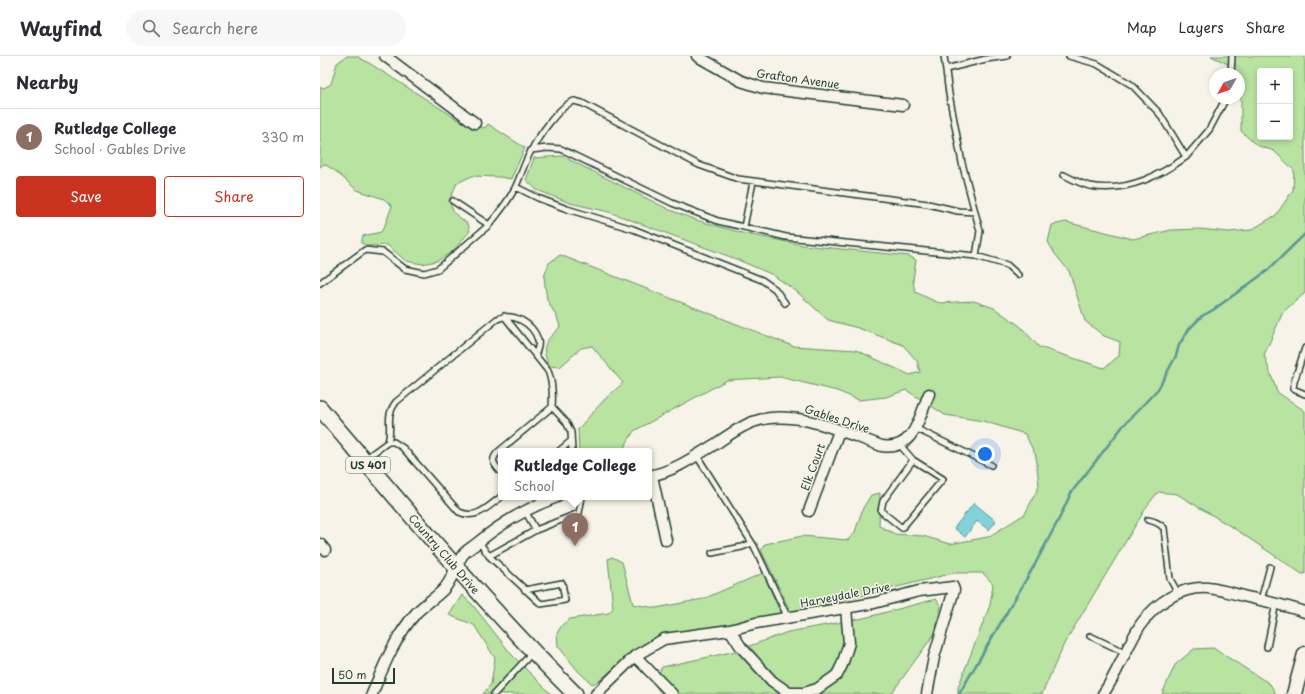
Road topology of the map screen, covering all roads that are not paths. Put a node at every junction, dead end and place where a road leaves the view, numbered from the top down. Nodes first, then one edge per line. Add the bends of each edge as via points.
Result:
1 (385, 56) edge
2 (697, 56) edge
3 (944, 56) edge
4 (1007, 56) edge
5 (1069, 56) edge
6 (1232, 56) edge
7 (1231, 68) edge
8 (946, 69) junction
9 (1223, 104) edge
10 (903, 105) dead end
11 (475, 123) dead end
12 (531, 150) junction
13 (1186, 157) junction
14 (1064, 175) dead end
15 (753, 182) junction
16 (516, 187) junction
17 (453, 201) dead end
18 (975, 212) junction
19 (489, 225) junction
20 (744, 227) junction
21 (976, 256) junction
22 (1018, 275) dead end
23 (320, 283) edge
24 (785, 303) dead end
25 (504, 316) junction
26 (1305, 348) edge
27 (535, 355) junction
28 (929, 394) dead end
29 (1305, 394) edge
30 (552, 407) junction
31 (320, 408) edge
32 (915, 428) junction
33 (839, 431) junction
34 (571, 441) junction
35 (388, 442) junction
36 (900, 445) junction
37 (503, 448) edge
38 (563, 448) edge
39 (572, 448) edge
40 (498, 452) edge
41 (697, 456) junction
42 (364, 460) junction
43 (913, 460) junction
44 (991, 465) dead end
45 (498, 468) edge
46 (652, 476) edge
47 (652, 480) edge
48 (498, 499) edge
49 (549, 500) edge
50 (581, 500) edge
51 (525, 511) junction
52 (809, 512) dead end
53 (1148, 520) dead end
54 (536, 530) junction
55 (666, 540) dead end
56 (479, 542) junction
57 (752, 543) junction
58 (712, 553) dead end
59 (489, 556) junction
60 (1270, 567) dead end
61 (456, 569) junction
62 (525, 590) junction
63 (1178, 593) junction
64 (1261, 600) junction
65 (1276, 603) junction
66 (846, 608) junction
67 (1305, 612) edge
68 (788, 618) junction
69 (730, 630) junction
70 (1090, 636) dead end
71 (1267, 647) dead end
72 (532, 652) junction
73 (1126, 653) junction
74 (1305, 654) edge
75 (636, 656) junction
76 (372, 694) edge
77 (494, 694) edge
78 (575, 694) edge
79 (596, 694) edge
80 (672, 694) edge
81 (927, 694) edge
82 (1104, 694) edge
83 (1294, 694) edge

1 - 11 street
2 - 10 street, Grafton Avenue via 741,81 763,88
3 - 8 lane
4 - 8 lane
5 - 13 lane via 1097,64 1132,85 1159,113
6 - 7 lane
8 - 18 lane via 962,163
9 - 13 lane via 1209,130
12 - 15 lane via 560,110 574,101 699,165
12 - 16 lane
12 - 20 lane via 561,149 672,203 718,221
13 - 14 lane via 1158,176 1122,186 1089,186
15 - 18 lane
15 - 20 lane
16 - 19 lane via 505,206
16 - 24 lane via 567,210 633,229 762,280 775,289
17 - 19 lane
18 - 21 lane via 980,231
19 - 23 lane via 438,269 424,274 405,269 383,252 365,250
20 - 21 lane via 786,237
21 - 22 lane via 1007,265
25 - 27 lane
25 - 27 lane via 514,317 527,324 536,334 539,341
25 - 35 lane via 497,319 396,402 388,415
26 - 29 lane via 1293,390
27 - 30 lane via 548,371 552,381
28 - 32 street
30 - 34 lane via 566,422 571,432
30 - 37 lane
31 - 42 main road, Country Club Drive / US 401
32 - 36 street via 909,438
32 - 44 lane
33 - 36 street, Gables Drive via 882,446
33 - 41 street, Gables Drive via 800,418 766,418 744,426
33 - 52 street, Elk Court
34 - 38 lane
34 - 39 lane
35 - 42 lane
35 - 48 lane via 394,442 403,448 459,512 475,515
36 - 43 lane
40 - 45 lane via 493,457
41 - 46 street, Gables Drive via 681,466
41 - 57 lane
42 - 61 main road, Country Club Drive / US 401
43 - 43 lane via 943,479 902,528 881,511 881,507
47 - 55 street
49 - 51 street
50 - 54 lane via 579,513
51 - 54 lane
51 - 56 street
53 - 63 lane via 1164,528 1170,579
54 - 59 lane
56 - 59 lane
56 - 61 street via 463,555
57 - 58 lane
57 - 68 lane
59 - 62 lane
60 - 64 lane
61 - 72 main road, Country Club Drive / US 401
61 - 76 street via 444,590 418,612 403,630 386,660
62 - 62 lane via 541,604 565,600 562,583
63 - 64 street via 1208,588
63 - 73 street via 1166,598 1153,611 1142,624
64 - 65 street
65 - 67 street
65 - 71 lane
66 - 68 street, Harveydale Drive
66 - 69 street via 849,643 838,675 817,689 804,693 789,693 772,681 741,647
66 - 81 street, Harveydale Drive via 919,591 953,587
68 - 69 street, Harveydale Drive
69 - 75 street, Harveydale Drive via 664,639
70 - 73 lane
72 - 77 lane
72 - 78 main road, Country Club Drive / US 401
73 - 82 street
74 - 83 main road
75 - 79 street, Harveydale Drive
75 - 80 street

